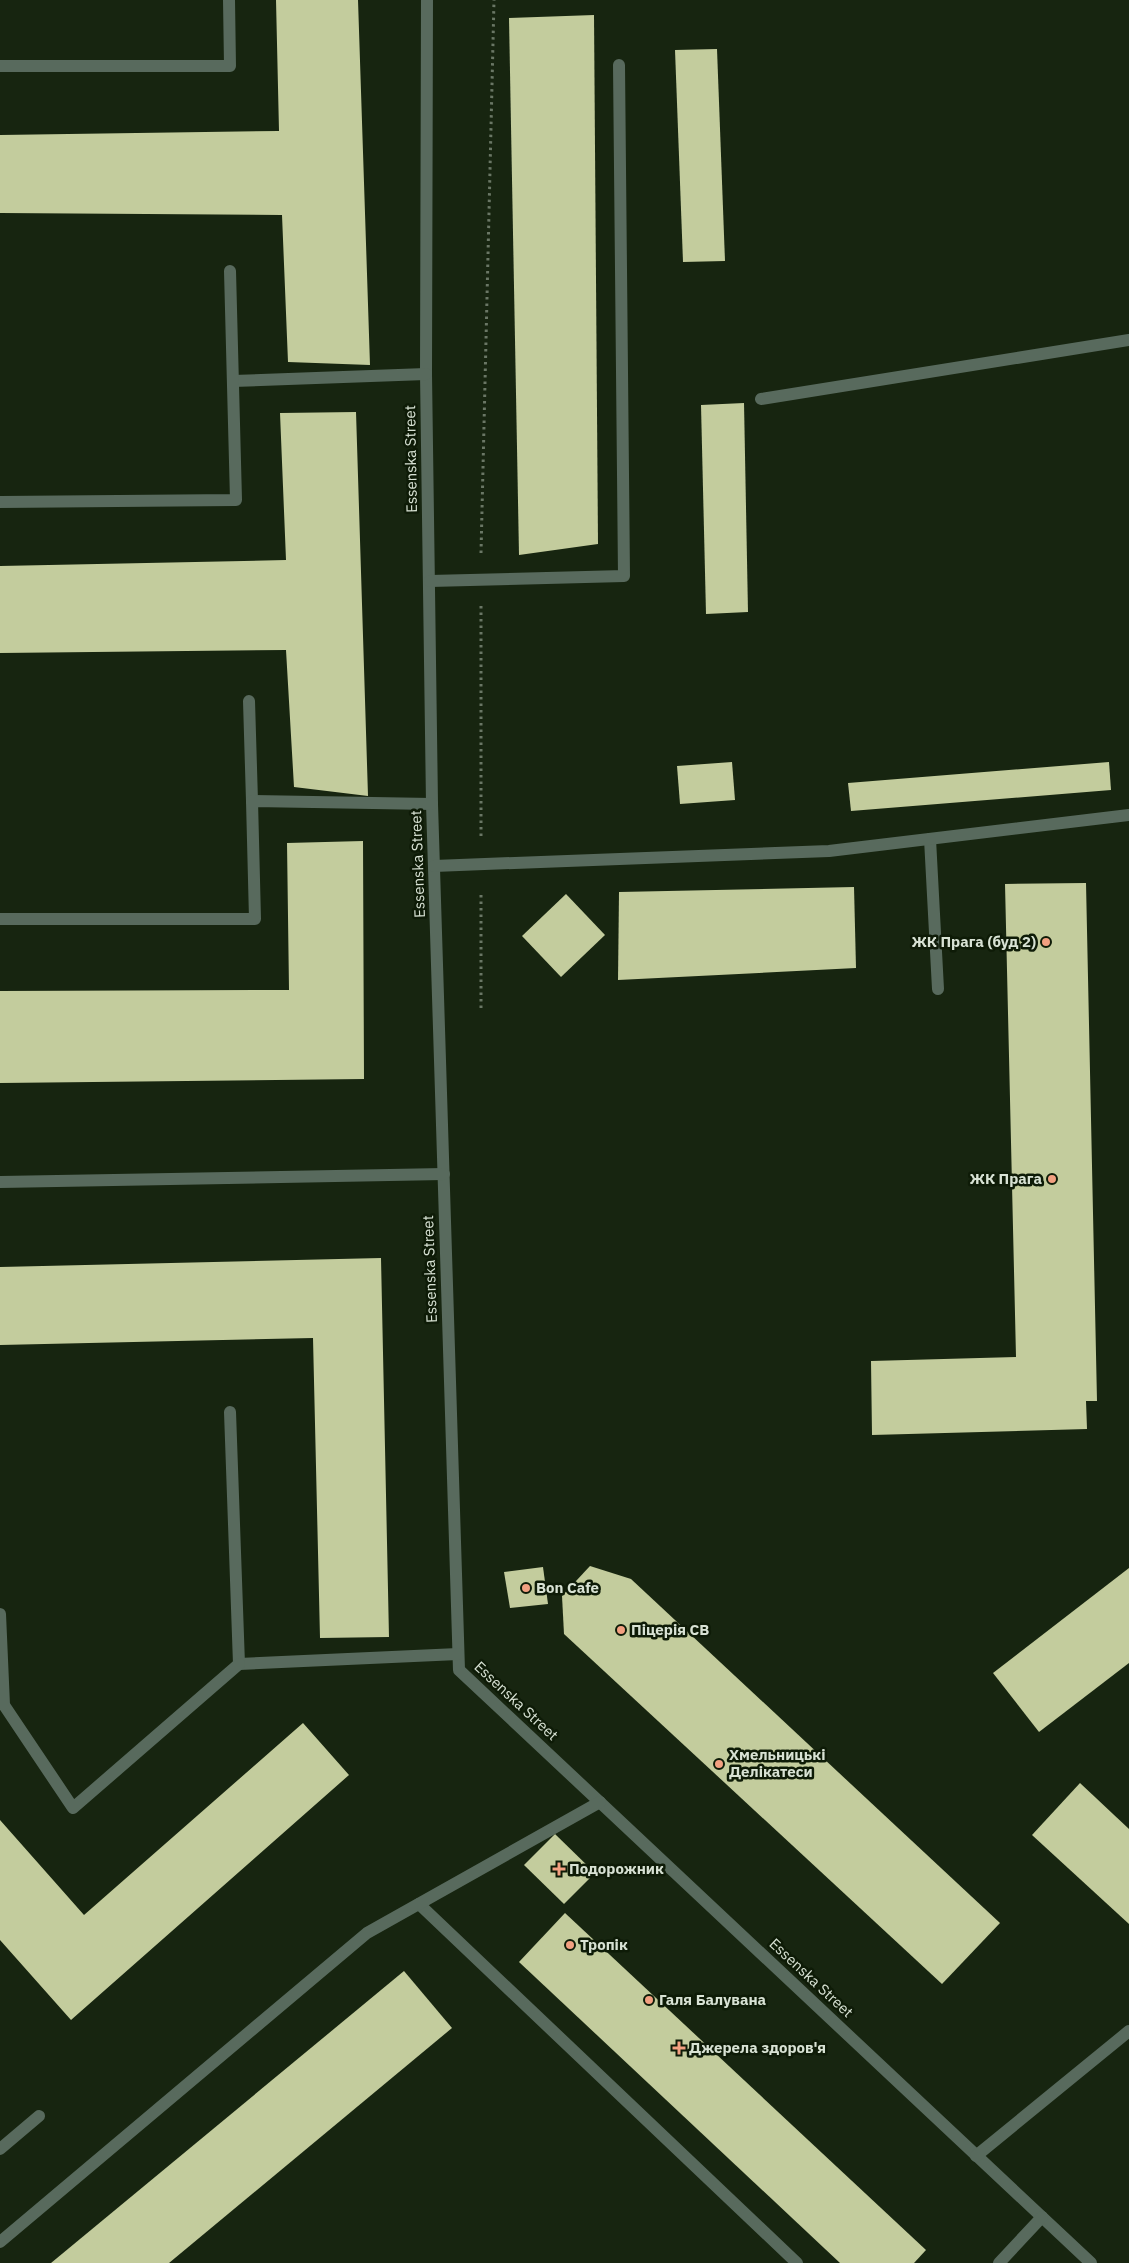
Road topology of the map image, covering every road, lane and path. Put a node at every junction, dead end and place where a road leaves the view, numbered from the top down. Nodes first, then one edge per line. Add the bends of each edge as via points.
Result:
1 (229, 0) edge
2 (427, 0) edge
3 (494, 0) edge
4 (619, 65) dead end
5 (0, 66) edge
6 (230, 271) dead end
7 (1129, 340) edge
8 (426, 374) junction
9 (233, 381) junction
10 (761, 399) dead end
11 (0, 502) edge
12 (480, 580) junction
13 (430, 581) junction
14 (249, 701) dead end
15 (252, 801) junction
16 (432, 804) junction
17 (1129, 815) edge
18 (930, 839) junction
19 (482, 864) junction
20 (434, 866) junction
21 (0, 919) edge
22 (938, 989) dead end
23 (481, 1008) dead end
24 (444, 1174) junction
25 (0, 1182) edge
26 (230, 1412) dead end
27 (0, 1614) edge
28 (458, 1654) junction
29 (238, 1664) junction
30 (600, 1802) junction
31 (419, 1904) junction
32 (1129, 2031) edge
33 (40, 2116) dead end
34 (0, 2149) edge
35 (976, 2156) junction
36 (1042, 2218) junction
37 (0, 2242) edge
38 (797, 2263) edge
39 (999, 2263) edge
40 (1091, 2263) edge

1 - 5 street via 230,66
2 - 8 street, Essenska Street
3 - 12 path
4 - 12 street via 624,576
6 - 9 street
7 - 10 street
8 - 9 street
8 - 13 street, Essenska Street
9 - 11 street via 236,500
12 - 13 street
12 - 19 path
13 - 16 street, Essenska Street
14 - 15 street
15 - 16 street
15 - 21 street via 255,919
16 - 20 street, Essenska Street
17 - 18 street
18 - 19 street via 829,851
18 - 22 street
19 - 20 street
19 - 23 path
20 - 24 street, Essenska Street
24 - 25 street
24 - 28 street, Essenska Street
26 - 29 street
27 - 29 street via 4,1705 73,1808
28 - 29 street
28 - 30 street, Essenska Street via 459,1670
30 - 31 street
30 - 35 street, Essenska Street
31 - 37 street via 367,1933
31 - 38 street
32 - 35 street
33 - 34 street
35 - 36 street, Essenska Street
36 - 39 street
36 - 40 street, Essenska Street

